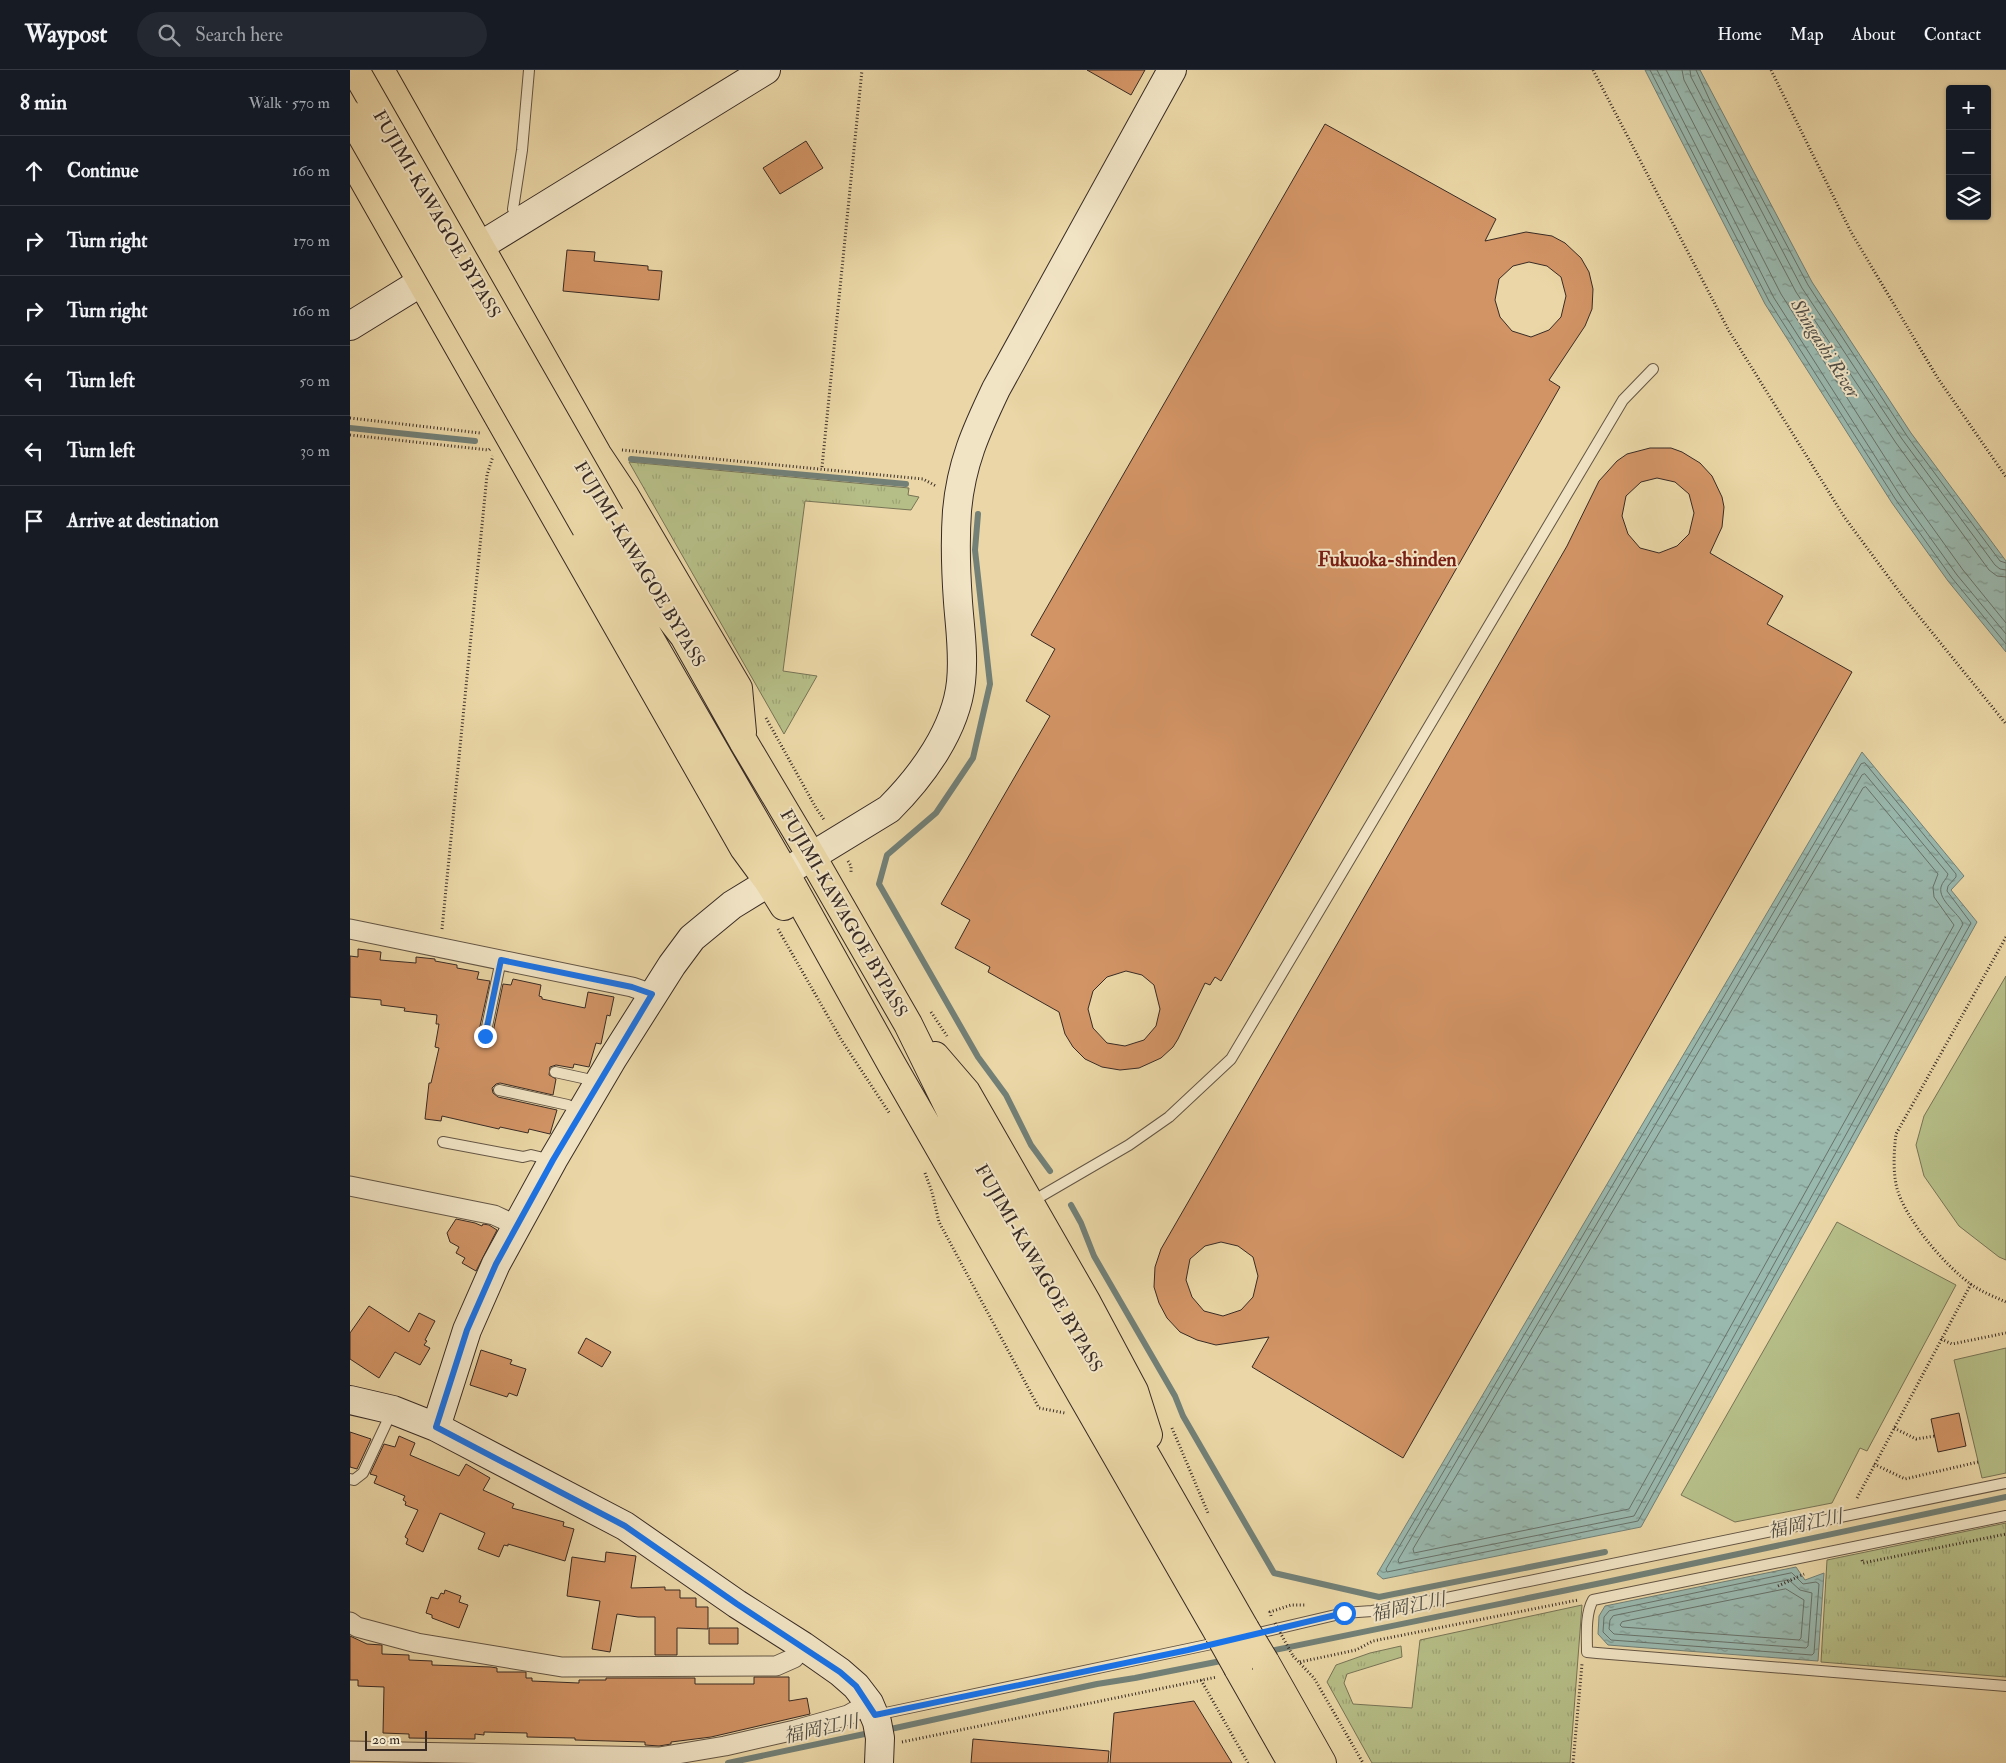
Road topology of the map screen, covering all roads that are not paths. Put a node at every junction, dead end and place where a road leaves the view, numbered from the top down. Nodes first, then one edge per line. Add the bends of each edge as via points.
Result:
1 (355, 70) edge
2 (380, 70) edge
3 (529, 70) edge
4 (766, 70) edge
5 (1172, 70) edge
6 (350, 115) edge
7 (350, 156) edge
8 (518, 223) junction
9 (480, 246) junction
10 (421, 282) junction
11 (350, 326) edge
12 (1653, 369) dead end
13 (598, 522) junction
14 (743, 741) junction
15 (812, 856) junction
16 (777, 877) junction
17 (350, 929) edge
18 (501, 960) junction
19 (652, 994) junction
20 (918, 1016) junction
21 (485, 1036) dead end
22 (555, 1072) dead end
23 (599, 1084) junction
24 (499, 1090) dead end
25 (583, 1111) junction
26 (443, 1142) dead end
27 (553, 1160) junction
28 (350, 1186) edge
29 (1030, 1203) junction
30 (518, 1226) junction
31 (350, 1400) edge
32 (393, 1410) junction
33 (436, 1427) junction
34 (350, 1480) edge
35 (1162, 1483) junction
36 (2006, 1483) edge
37 (2006, 1516) edge
38 (350, 1622) edge
39 (803, 1646) junction
40 (2006, 1686) edge
41 (879, 1731) edge
42 (350, 1751) edge
43 (1292, 1763) edge
44 (1322, 1763) edge

1 - 13 highway, FUJIMI-KAWAGOE BYPASS, bridge
2 - 9 highway
3 - 8 lane via 513,209
4 - 8 street
5 - 15 street via 973,436 963,470 957,511 962,682 949,725 923,770 889,810
6 - 13 highway, FUJIMI-KAWAGOE BYPASS, bridge
7 - 10 highway
8 - 9 street
9 - 10 street
9 - 14 highway via 597,454 738,688
10 - 11 street
10 - 16 highway via 744,848
12 - 29 lane via 1622,400 1231,1059 1169,1117 1130,1145
13 - 14 highway, FUJIMI-KAWAGOE BYPASS via 684,636
13 - 16 highway, FUJIMI-KAWAGOE BYPASS
14 - 15 highway, FUJIMI-KAWAGOE BYPASS
15 - 16 street
15 - 20 highway, FUJIMI-KAWAGOE BYPASS
16 - 19 street via 732,905 692,938
16 - 43 highway, FUJIMI-KAWAGOE BYPASS, bridge via 860,1036 892,1065 1219,1634 1230,1672
17 - 18 street
18 - 19 street
18 - 21 lane
19 - 23 street
20 - 29 highway
20 - 35 highway, FUJIMI-KAWAGOE BYPASS via 963,1136
22 - 23 lane
23 - 25 street
24 - 25 lane
25 - 27 street
26 - 27 lane
27 - 30 street
28 - 30 street via 494,1215
29 - 35 highway via 1134,1391
30 - 33 street via 496,1264 467,1330
31 - 32 street
32 - 33 street
32 - 34 lane via 363,1473
33 - 39 street via 625,1526
35 - 44 highway, FUJIMI-KAWAGOE BYPASS, bridge
36 - 41 lane via 1432,1601 1344,1613 1188,1650
37 - 40 lane via 1593,1600 1589,1608 1587,1652
38 - 39 street via 357,1627 417,1643 562,1667 776,1666 794,1658
39 - 41 street via 856,1686
41 - 42 street via 848,1716 725,1746 659,1757

